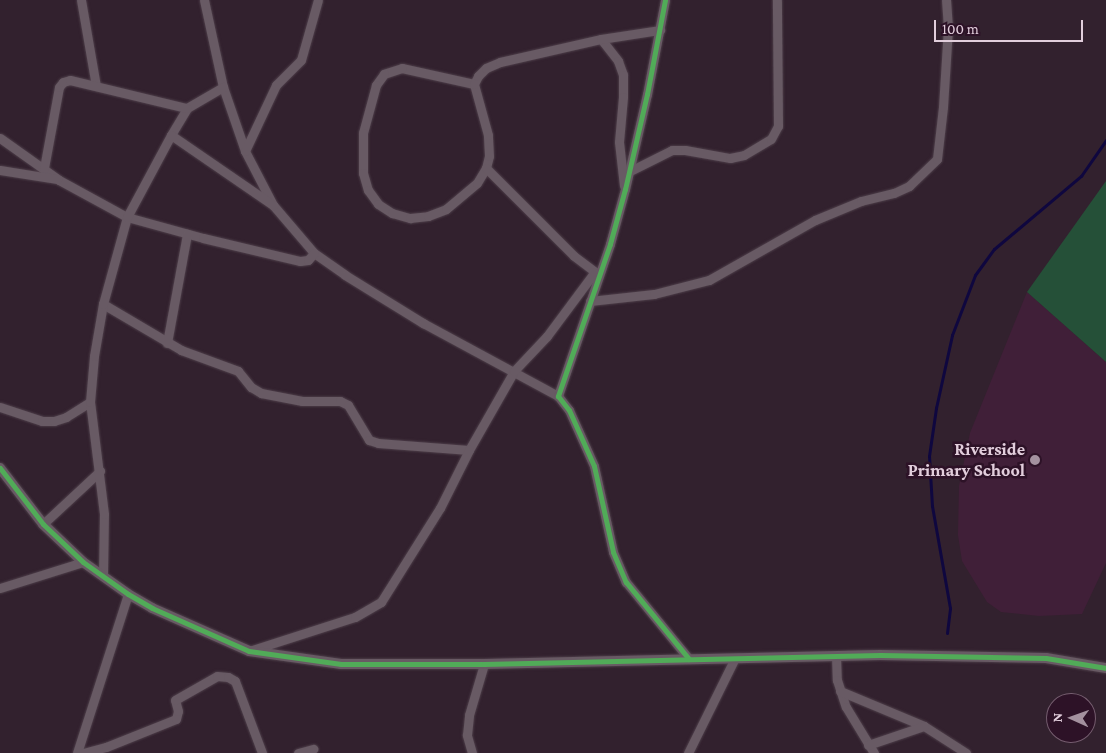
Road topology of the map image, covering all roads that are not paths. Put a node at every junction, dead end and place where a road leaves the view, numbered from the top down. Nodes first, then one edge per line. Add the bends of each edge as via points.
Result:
1 (81, 0) edge
2 (204, 0) edge
3 (318, 0) edge
4 (665, 0) edge
5 (777, 0) edge
6 (946, 0) edge
7 (660, 30) junction
8 (601, 39) junction
9 (474, 84) junction
10 (96, 86) junction
11 (224, 87) junction
12 (186, 108) junction
13 (171, 135) junction
14 (0, 138) edge
15 (245, 151) junction
16 (44, 168) junction
17 (486, 168) junction
18 (0, 170) edge
19 (630, 171) junction
20 (59, 180) junction
21 (625, 190) junction
22 (273, 205) junction
23 (127, 217) junction
24 (187, 234) junction
25 (314, 253) junction
26 (597, 274) junction
27 (590, 301) junction
28 (103, 304) junction
29 (168, 343) junction
30 (514, 371) junction
31 (558, 396) junction
32 (90, 402) junction
33 (0, 407) edge
34 (469, 450) junction
35 (0, 468) edge
36 (100, 471) junction
37 (43, 524) junction
38 (83, 562) junction
39 (103, 576) junction
40 (0, 588) edge
41 (128, 594) junction
42 (249, 651) junction
43 (836, 656) junction
44 (735, 658) junction
45 (689, 659) junction
46 (484, 664) junction
47 (1106, 668) edge
48 (840, 691) junction
49 (924, 726) junction
50 (313, 749) dead end
51 (871, 749) edge
52 (78, 753) edge
53 (82, 753) edge
54 (262, 753) edge
55 (298, 753) edge
56 (472, 753) edge
57 (688, 753) edge
58 (966, 753) edge

1 - 10 street
2 - 11 street
3 - 15 street via 302,60 276,85
4 - 7 street
5 - 19 street via 778,126 771,139 744,155 730,158 672,150
6 - 27 street via 947,38 937,159 909,186 815,220 709,280 654,294
7 - 8 street
7 - 19 street
8 - 9 street via 500,62 486,68
8 - 21 street via 618,61 622,75 619,142
9 - 17 street via 488,135
9 - 17 street via 402,68 384,74 376,85 363,133 363,174 368,190 378,204 392,213 410,218 446,209 477,183
10 - 12 street
10 - 16 street via 70,80 58,86
11 - 12 street
11 - 15 street
12 - 13 street
13 - 22 street
13 - 23 street
14 - 16 street
15 - 22 street
16 - 20 street
17 - 26 street via 537,221
18 - 20 street
19 - 21 street
20 - 23 street
21 - 26 street
22 - 25 street
23 - 24 street
23 - 28 street
24 - 25 street via 300,261 308,260
24 - 29 street
25 - 30 street via 423,323
26 - 27 street
26 - 30 street
27 - 31 street
28 - 29 street
28 - 32 street
29 - 34 street via 238,371 251,387 261,393 302,402 340,400 348,405 369,440
30 - 31 street
30 - 34 street
31 - 45 street via 569,410 594,466 613,552 626,582
32 - 33 street via 54,421 42,421
32 - 36 street
34 - 42 street via 440,508 381,602 355,617
35 - 37 street
36 - 37 street
36 - 39 street via 104,514
37 - 38 street
38 - 39 street
38 - 40 street
39 - 41 street
41 - 42 street
41 - 52 street
42 - 46 street via 341,664
43 - 44 street
43 - 47 street via 1046,658
43 - 48 street
44 - 45 street
44 - 57 street
45 - 46 street
46 - 56 street via 469,715 467,735
48 - 49 street
48 - 51 street
49 - 51 street
49 - 58 street
50 - 55 street
53 - 54 street via 106,747 176,719 175,700 217,676 228,676 235,681

